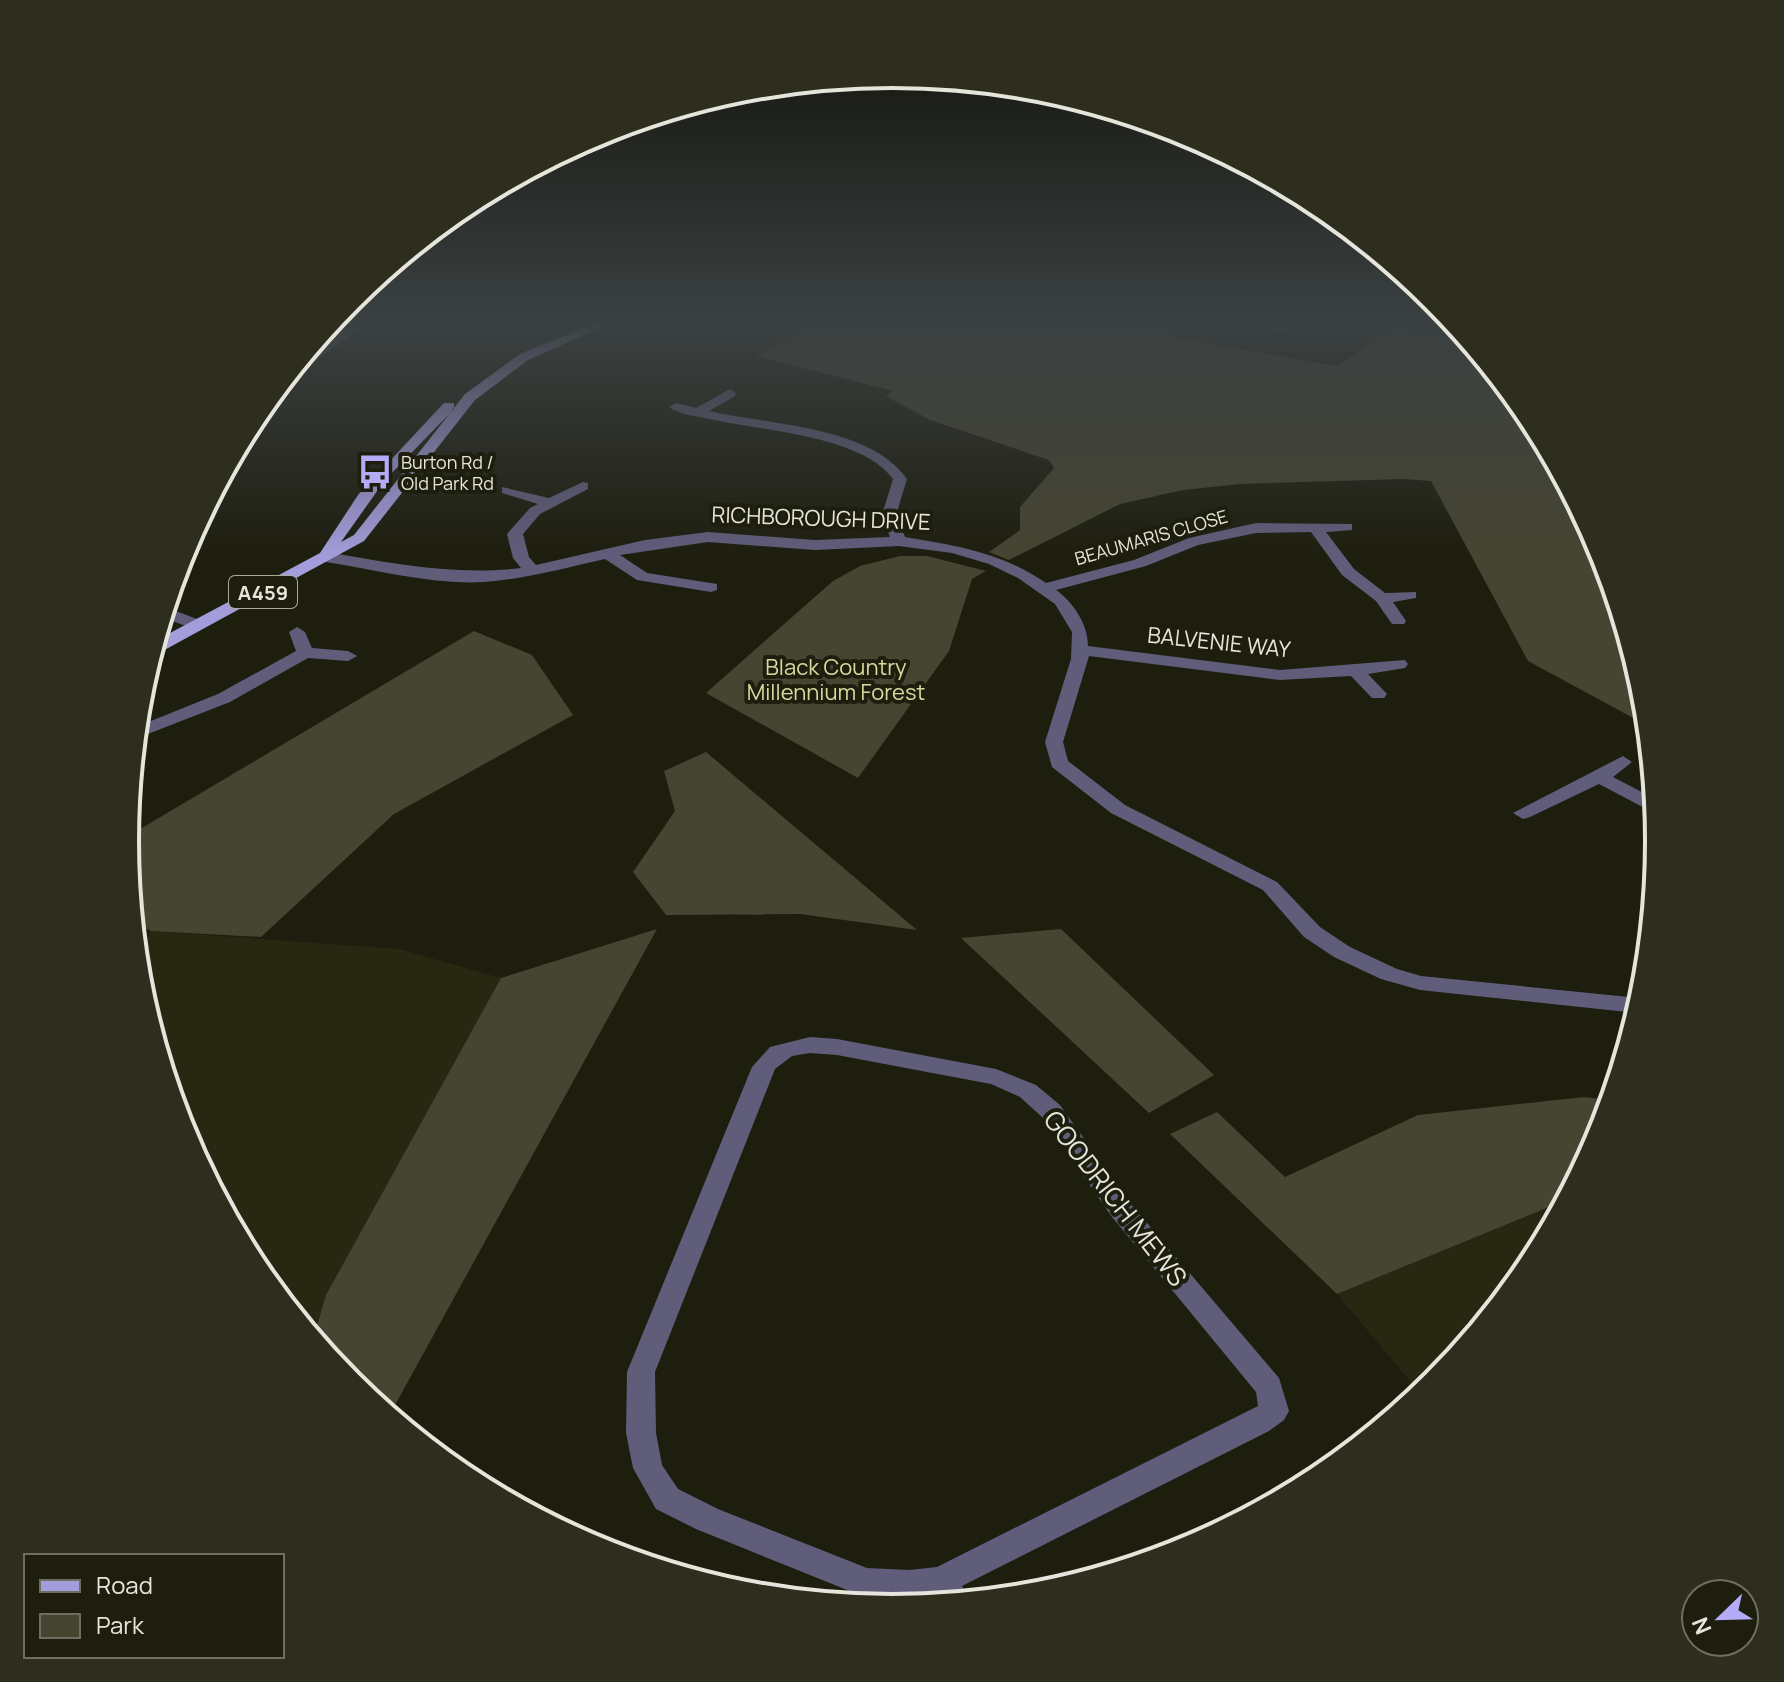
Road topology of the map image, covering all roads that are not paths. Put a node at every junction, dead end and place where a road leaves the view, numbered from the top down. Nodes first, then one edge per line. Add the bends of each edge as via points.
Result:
1 (453, 401) edge
2 (469, 401) edge
3 (716, 401) edge
4 (676, 407) dead end
5 (698, 412) junction
6 (583, 486) dead end
7 (507, 490) dead end
8 (547, 502) junction
9 (1347, 527) dead end
10 (1316, 528) junction
11 (899, 541) junction
12 (608, 554) junction
13 (326, 557) junction
14 (532, 571) junction
15 (673, 583) junction
16 (711, 587) dead end
17 (1045, 588) junction
18 (1410, 595) dead end
19 (1382, 598) junction
20 (659, 599) dead end
21 (174, 616) edge
22 (1398, 621) dead end
23 (199, 626) junction
24 (297, 632) dead end
25 (166, 642) edge
26 (1080, 650) junction
27 (305, 653) junction
28 (348, 656) dead end
29 (1399, 664) dead end
30 (1355, 671) junction
31 (1378, 694) dead end
32 (147, 729) edge
33 (1623, 762) dead end
34 (1600, 777) junction
35 (1643, 801) edge
36 (1523, 813) dead end
37 (1627, 1005) edge
38 (948, 1591) edge

1 - 13 main road via 334,536
2 - 13 main road, A459 via 359,538
3 - 5 street
4 - 5 street
5 - 11 street via 843,441 894,466 900,479 889,515
6 - 8 street
7 - 8 street
8 - 14 street via 515,534 521,558
9 - 10 street, BEAUMARIS CLOSE
10 - 17 street, BEAUMARIS CLOSE via 1256,528 1194,541 1140,563
10 - 19 street via 1348,572
11 - 12 street, RICHBOROUGH DRIVE via 815,545 694,538
11 - 17 street, RICHBOROUGH DRIVE via 962,551 1004,565
12 - 14 street, RICHBOROUGH DRIVE
12 - 15 street via 643,577
13 - 14 street, RICHBOROUGH DRIVE via 435,575
13 - 23 main road, A459
15 - 16 street
15 - 20 street
17 - 26 street, RICHBOROUGH DRIVE via 1069,610 1080,632
18 - 19 street
19 - 22 street
21 - 23 street
23 - 25 main road, A459
24 - 27 street
26 - 30 street, BALVENIE WAY via 1268,674
26 - 37 street, RICHBOROUGH DRIVE via 1054,742 1059,763 1118,809 1270,886 1312,932 1389,974 1420,983
27 - 28 street
27 - 32 street via 224,698
29 - 30 street, BALVENIE WAY
30 - 31 street
33 - 34 street
34 - 35 street
34 - 36 street
38 - 38 street, GOODRICH MEWS via 867,1583 707,1519 667,1499 648,1468 641,1433 641,1372 764,1067 771,1056 795,1046 837,1047 996,1077 1028,1091 1051,1111 1121,1210 1269,1387 1274,1411 1259,1422

